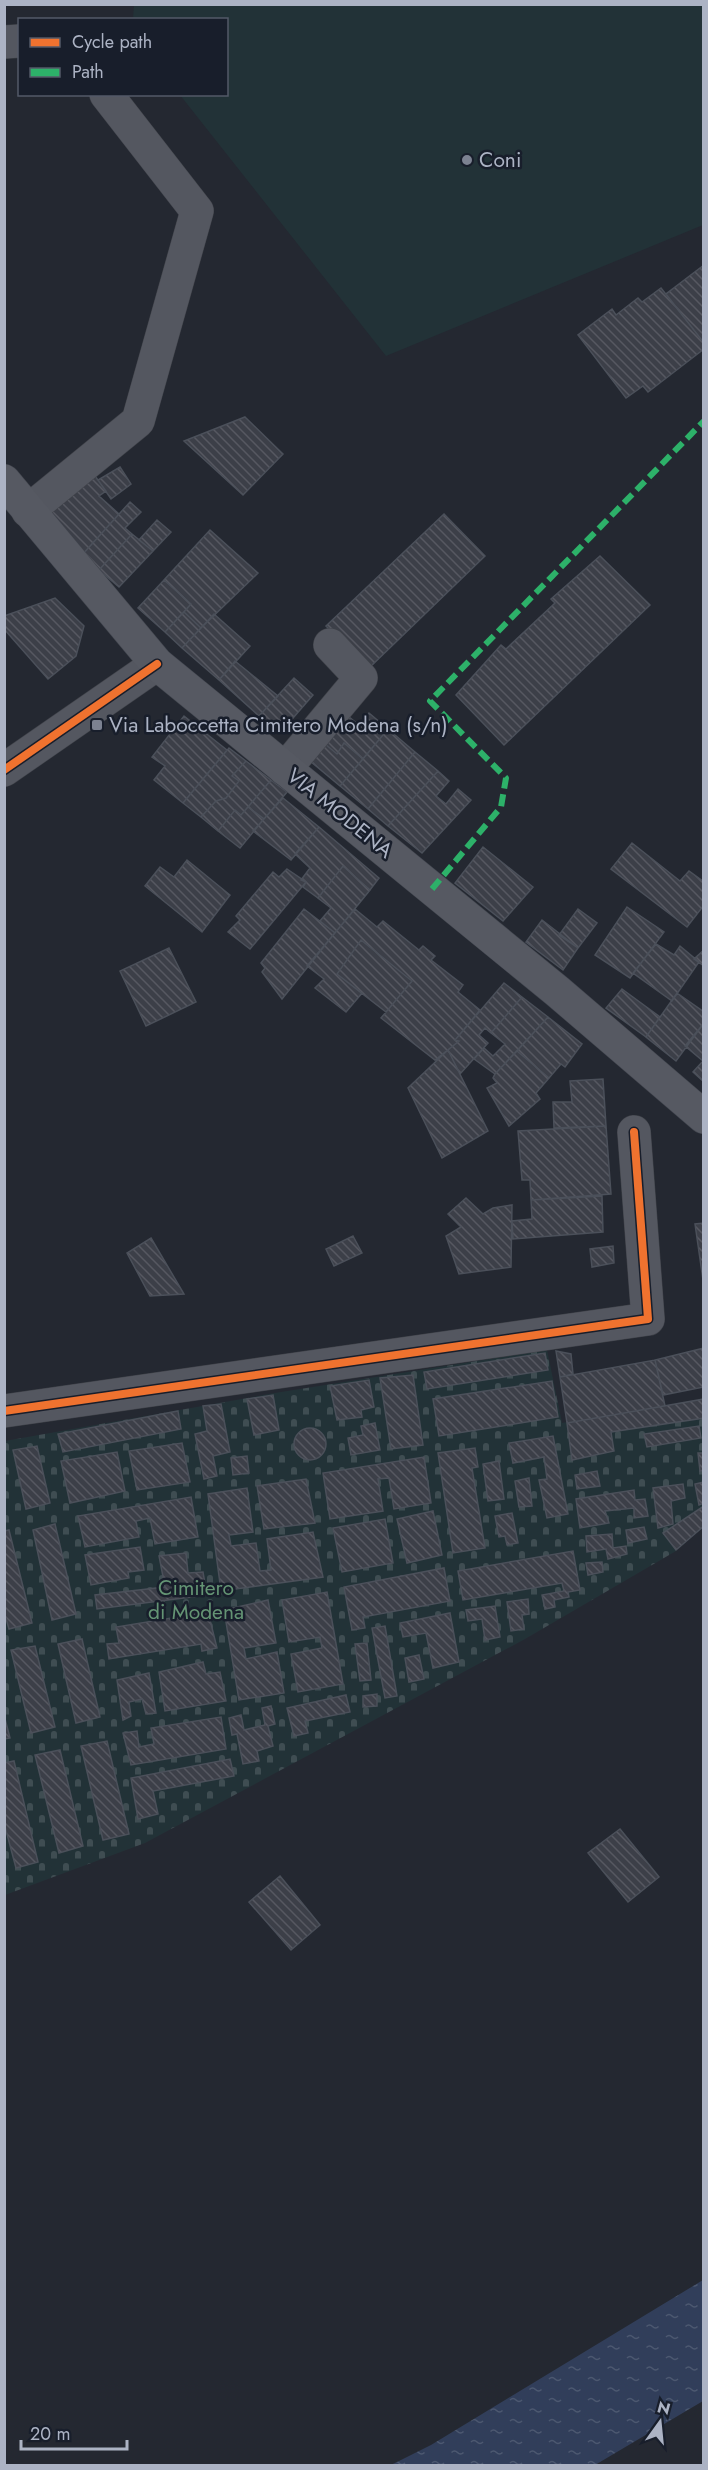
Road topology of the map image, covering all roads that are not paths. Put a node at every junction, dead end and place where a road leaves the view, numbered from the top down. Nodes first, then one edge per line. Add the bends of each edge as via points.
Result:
1 (108, 96) edge
2 (12, 496) edge
3 (330, 645) dead end
4 (157, 664) junction
5 (285, 769) junction
6 (4, 770) edge
7 (704, 1117) edge
8 (634, 1132) dead end
9 (4, 1411) edge

1 - 2 street via 197,211 138,421
2 - 4 main road, VIA MODENA
3 - 5 street via 361,678
4 - 5 main road, VIA MODENA
4 - 6 street
5 - 7 main road, VIA MODENA via 557,991
8 - 9 street via 648,1319

